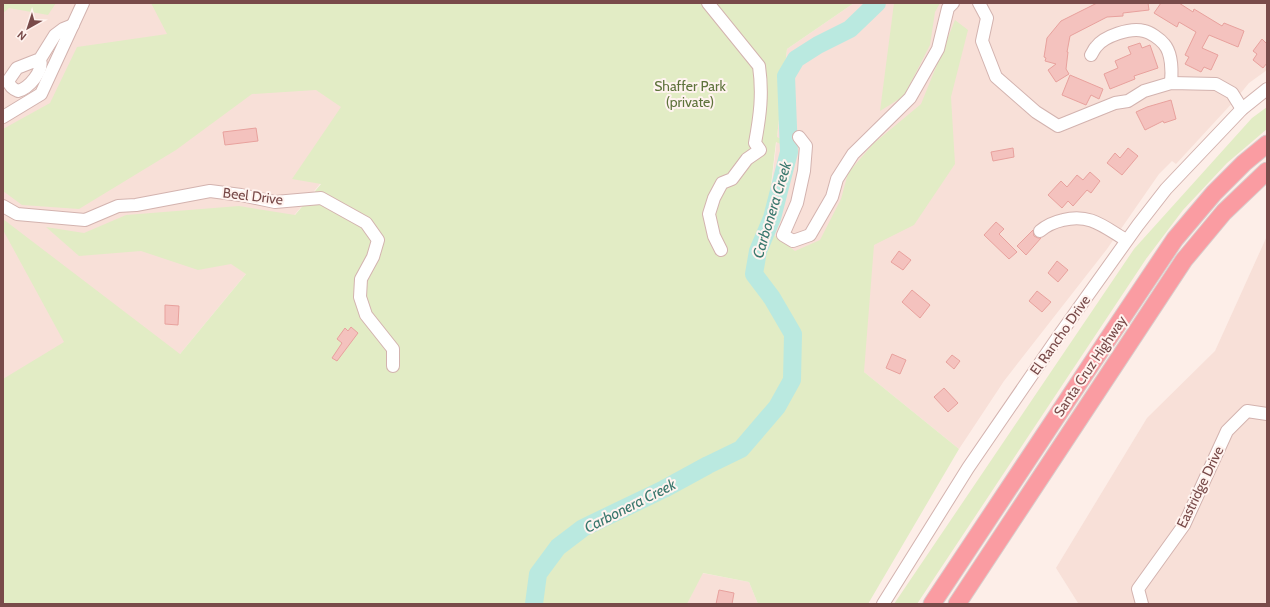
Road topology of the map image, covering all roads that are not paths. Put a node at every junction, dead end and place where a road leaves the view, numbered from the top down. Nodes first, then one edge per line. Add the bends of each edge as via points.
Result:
1 (83, 3) edge
2 (708, 3) edge
3 (953, 3) edge
4 (979, 3) edge
5 (73, 24) junction
6 (1091, 55) dead end
7 (40, 59) dead end
8 (1171, 83) junction
9 (1267, 89) edge
10 (1242, 109) junction
11 (3, 117) edge
12 (799, 137) dead end
13 (1267, 144) edge
14 (1267, 171) edge
15 (3, 206) edge
16 (1040, 231) dead end
17 (1126, 240) junction
18 (721, 250) dead end
19 (393, 366) dead end
20 (1267, 414) edge
21 (883, 604) edge
22 (932, 604) edge
23 (956, 604) edge
24 (1142, 604) edge

1 - 5 street
2 - 18 street via 759,66 761,78 761,111 755,143 760,150 747,159 732,179 722,183 709,214 714,236
3 - 12 street via 948,8 938,50 910,98 853,154 837,179 832,197 810,235 792,241 783,235 797,203 804,172 806,146
4 - 8 street via 987,18 982,42 996,77 1036,112 1058,126 1115,103 1128,101 1144,91
5 - 7 street via 55,35
5 - 11 street via 41,94
6 - 8 street via 1096,46 1107,39 1130,30 1145,31 1165,45 1171,61
8 - 10 street via 1216,84 1232,93
9 - 10 street, El Rancho Drive
10 - 17 street, El Rancho Drive via 1166,189
13 - 22 highway, Santa Cruz Highway via 1224,183 1175,239
14 - 23 highway, Santa Cruz Highway via 1224,212 1184,260
15 - 19 street, Beel Drive via 17,214 85,220 118,206 210,191 275,202 321,198 366,223 378,240 373,257 361,279 360,297 366,315 393,349
16 - 17 street via 1059,221 1074,217 1087,218
17 - 21 street, El Rancho Drive via 968,468
20 - 24 street, Eastridge Drive via 1247,411 1227,431 1184,525 1138,588

